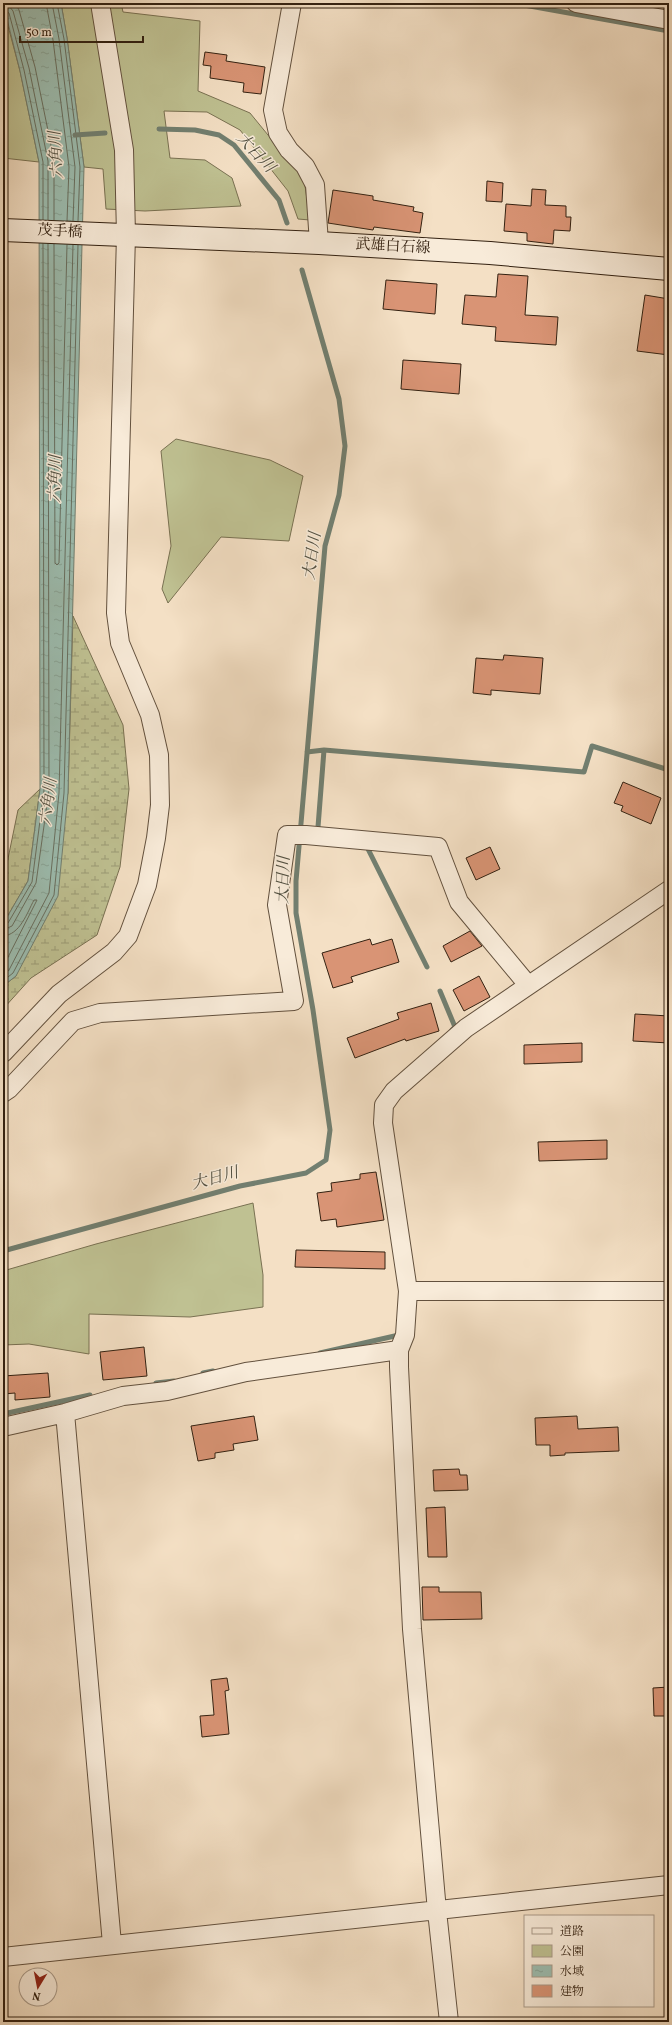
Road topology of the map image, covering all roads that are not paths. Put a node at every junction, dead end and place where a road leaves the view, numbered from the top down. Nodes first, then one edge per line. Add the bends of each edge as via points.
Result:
1 (100, 3) edge
2 (292, 3) edge
3 (576, 3) edge
4 (669, 20) edge
5 (3, 230) edge
6 (122, 235) junction
7 (319, 243) junction
8 (669, 269) edge
9 (669, 890) edge
10 (528, 985) junction
11 (3, 1053) edge
12 (3, 1093) edge
13 (408, 1291) junction
14 (669, 1291) edge
15 (399, 1350) junction
16 (65, 1413) junction
17 (3, 1427) edge
18 (669, 1885) edge
19 (437, 1911) junction
20 (112, 1944) junction
21 (3, 1957) edge
22 (449, 2022) edge

1 - 6 street via 124,150
2 - 7 street via 273,110 278,133 289,150 305,166 315,185
3 - 4 street
5 - 6 main road, 茂手橋
6 - 7 main road, 武雄白石線
6 - 11 street via 116,613 120,643 150,715 159,755 160,805 156,838 147,885 128,936 114,952 59,994
7 - 8 main road, 武雄白石線 via 490,253
9 - 10 street
10 - 12 street via 459,902 438,847 300,834 287,835 277,905 294,1001 100,1013 73,1022
10 - 13 street via 466,1028 394,1091 384,1105 383,1123
13 - 14 street
13 - 15 street via 405,1335
15 - 16 street via 246,1372 167,1391 123,1396
15 - 19 street via 412,1629
16 - 17 street
16 - 20 street
18 - 19 street
19 - 20 street
19 - 22 street
20 - 21 street

